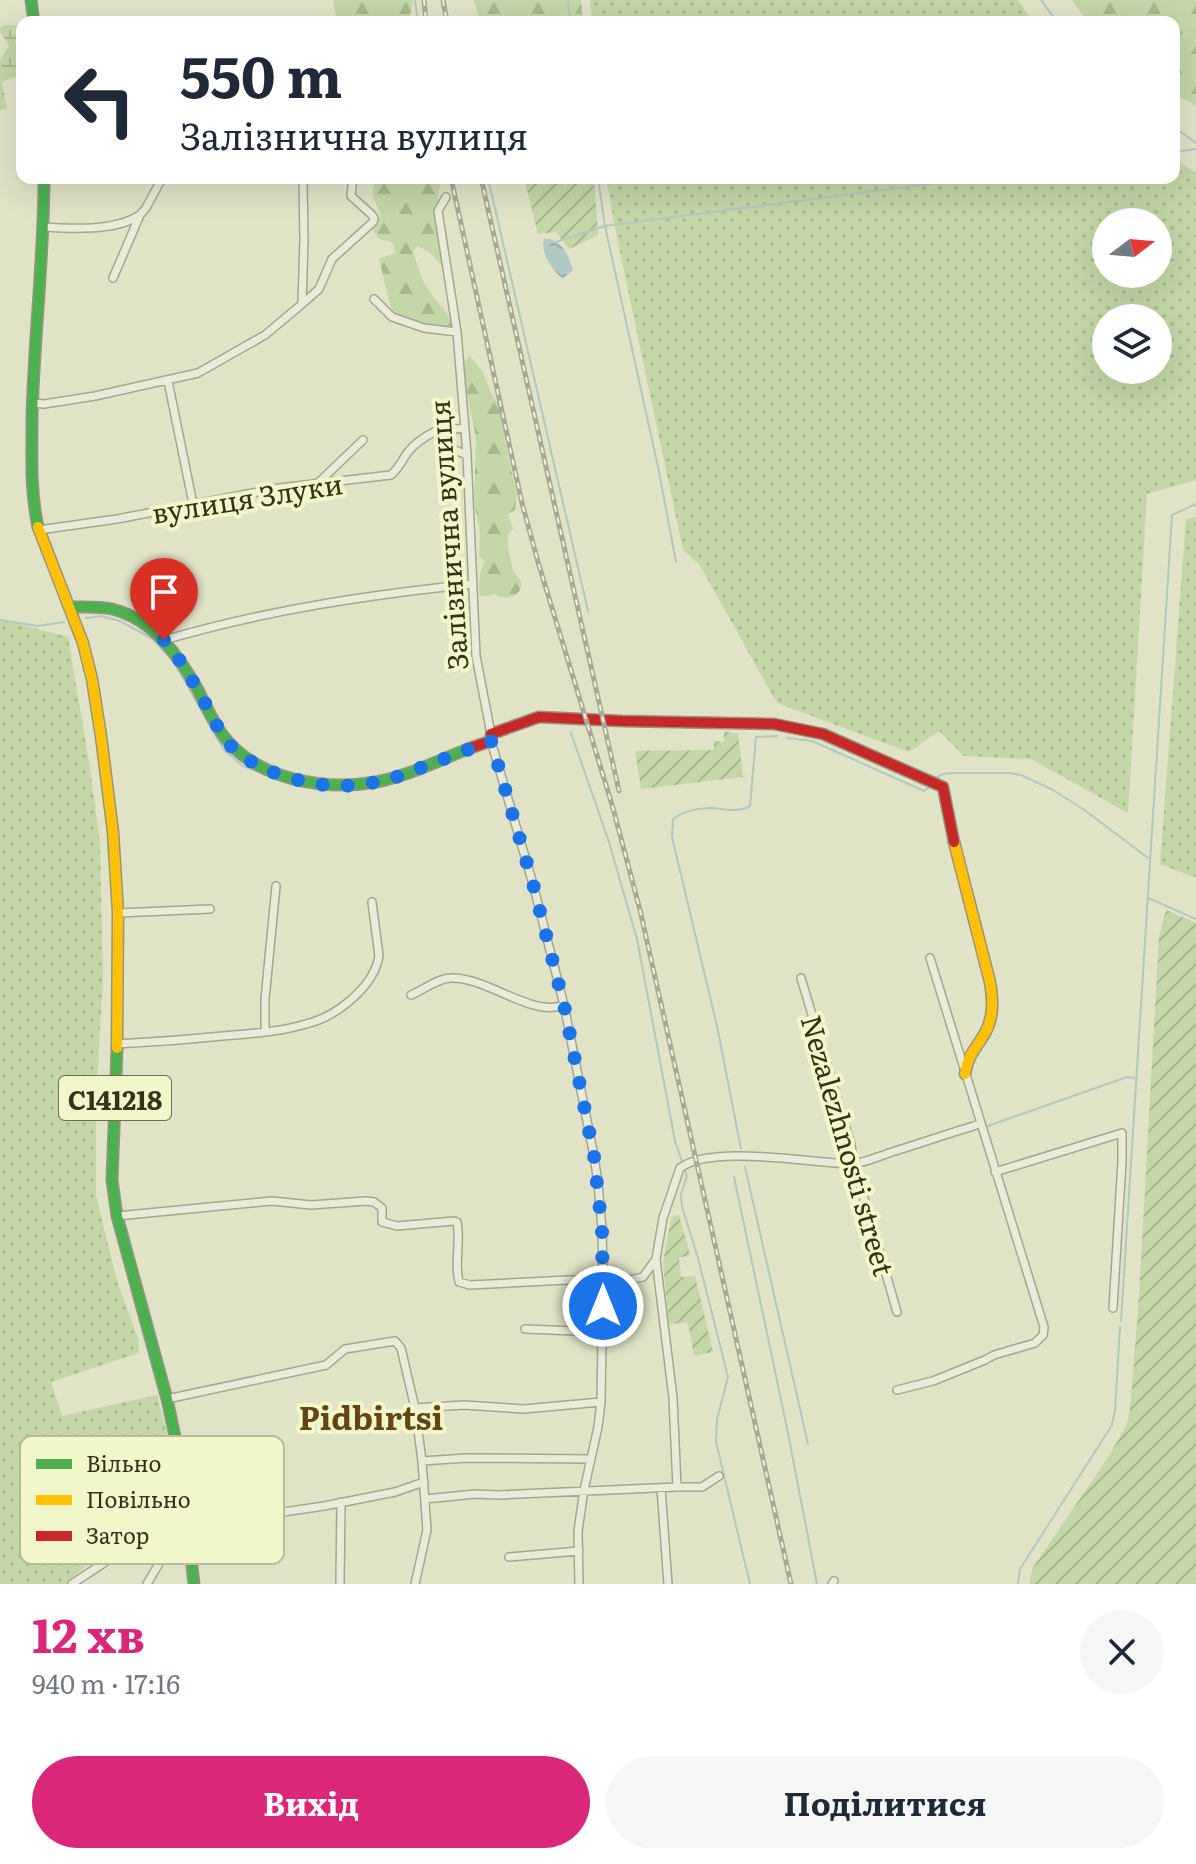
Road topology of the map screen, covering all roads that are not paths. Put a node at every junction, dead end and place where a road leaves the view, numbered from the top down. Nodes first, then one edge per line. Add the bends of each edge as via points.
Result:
1 (44, 184) edge
2 (158, 184) edge
3 (303, 184) edge
4 (352, 184) edge
5 (446, 197) dead end
6 (140, 215) junction
7 (43, 227) junction
8 (113, 278) dead end
9 (374, 299) dead end
10 (302, 304) junction
11 (457, 332) junction
12 (168, 381) junction
13 (33, 403) junction
14 (465, 428) junction
15 (436, 431) junction
16 (363, 440) dead end
17 (467, 455) junction
18 (317, 483) junction
19 (193, 504) junction
20 (39, 530) junction
21 (473, 584) junction
22 (70, 607) junction
23 (164, 640) junction
24 (491, 737) junction
25 (276, 886) dead end
26 (372, 902) dead end
27 (210, 909) dead end
28 (118, 913) junction
29 (930, 958) dead end
30 (801, 978) dead end
31 (411, 995) dead end
32 (564, 1005) junction
33 (265, 1032) junction
34 (117, 1044) junction
35 (965, 1074) junction
36 (980, 1124) junction
37 (854, 1164) junction
38 (995, 1172) junction
39 (117, 1216) junction
40 (656, 1259) junction
41 (603, 1279) junction
42 (1113, 1308) dead end
43 (897, 1312) dead end
44 (525, 1329) dead end
45 (602, 1332) junction
46 (897, 1390) dead end
47 (167, 1399) junction
48 (601, 1402) junction
49 (415, 1408) junction
50 (175, 1436) edge
51 (591, 1459) junction
52 (422, 1461) junction
53 (719, 1476) dead end
54 (424, 1482) junction
55 (677, 1487) junction
56 (661, 1488) junction
57 (584, 1490) junction
58 (425, 1499) junction
59 (341, 1502) junction
60 (284, 1511) edge
61 (579, 1551) junction
62 (509, 1557) dead end
63 (103, 1564) edge
64 (159, 1564) edge
65 (192, 1564) edge
66 (72, 1584) edge
67 (147, 1584) edge
68 (194, 1584) edge
69 (340, 1584) edge
70 (415, 1584) edge
71 (579, 1584) edge
72 (668, 1584) edge

1 - 7 main road, С141218
2 - 6 street
3 - 10 street
4 - 10 street via 351,196 373,222 332,259 319,289
5 - 11 street, Залізнична вулиця via 438,211
6 - 7 street via 91,227
6 - 8 street
7 - 13 main road, С141218
9 - 11 street via 392,317
10 - 12 street via 265,335 198,373
11 - 14 street, Залізнична вулиця
12 - 13 street
12 - 19 street
13 - 20 main road, С141218 via 31,479
14 - 15 street
14 - 17 street, Залізнична вулиця
15 - 17 street via 450,448
15 - 18 street, вулиця Злуки via 410,449 391,475
16 - 18 street
17 - 21 street, Залізнична вулиця
18 - 19 street, вулиця Злуки
19 - 20 street, вулиця Злуки
20 - 22 main road, С141218
21 - 23 street via 302,606
21 - 24 street, Залізнична вулиця via 476,656
22 - 23 main road via 119,611
22 - 28 main road, С141218 via 92,679
23 - 24 main road via 225,740 258,766 279,774 336,786 374,783
24 - 32 street, Залізнична вулиця
24 - 35 main road via 539,717 774,724 823,734 943,787 993,1001 988,1030 966,1058
25 - 33 street
26 - 33 street via 379,956 359,993 309,1024
27 - 28 street
28 - 34 main road, С141218
29 - 35 street
30 - 37 street, Nezalezhnosti street
31 - 32 street via 447,977 480,983 538,1007
32 - 41 street, Залізнична вулиця via 594,1156
33 - 34 street
34 - 39 main road, С141218 via 112,1180
35 - 36 street
36 - 37 street
36 - 38 street
37 - 40 street via 744,1157 683,1165 663,1218
37 - 43 street, Nezalezhnosti street
38 - 42 street via 1122,1133
38 - 46 street via 1043,1335 1035,1343
39 - 41 street via 272,1201 374,1202 382,1208 382,1222 397,1226 457,1222 459,1282
39 - 47 main road, С141218
40 - 41 street via 643,1277
40 - 55 street via 673,1398
41 - 45 street, Залізнична вулиця
44 - 45 street
45 - 48 street, Залізнична вулиця
47 - 49 street via 326,1365 345,1349 395,1341
47 - 50 main road, С141218
48 - 49 street via 524,1409
48 - 51 street, Залізнична вулиця
49 - 52 street
51 - 52 street
51 - 57 street, Залізнична вулиця
52 - 54 street
53 - 55 street via 702,1487
54 - 58 street
54 - 59 street
55 - 56 street
56 - 57 street
56 - 72 street
57 - 58 street
57 - 61 street, Залізнична вулиця
58 - 70 street via 427,1530
59 - 60 street
59 - 69 street
61 - 62 street
61 - 71 street, Залізнична вулиця
63 - 66 street
64 - 67 street
65 - 68 main road, С141218

